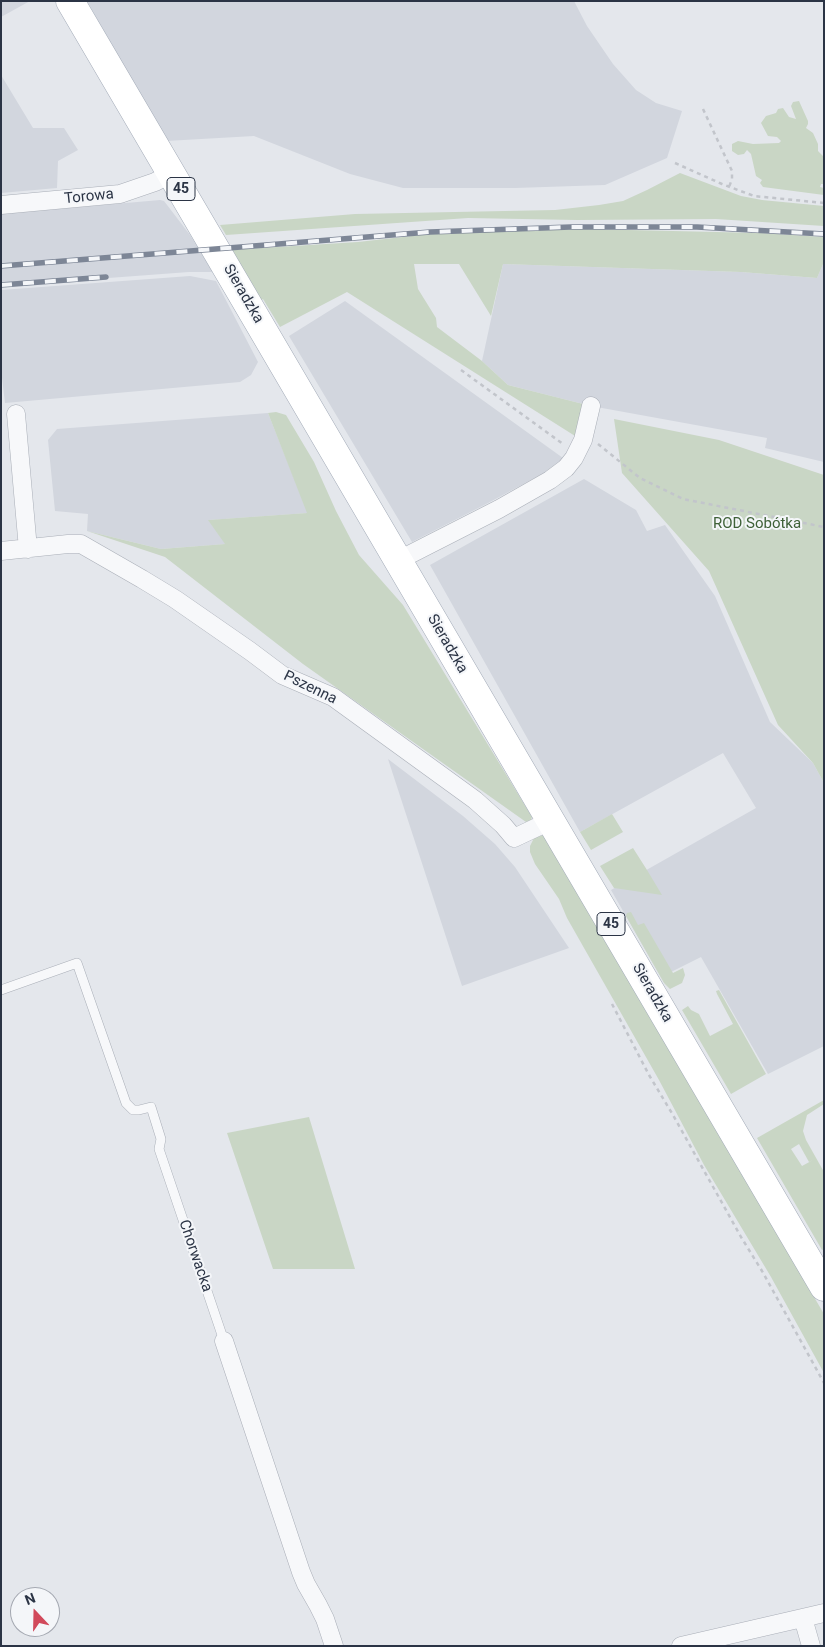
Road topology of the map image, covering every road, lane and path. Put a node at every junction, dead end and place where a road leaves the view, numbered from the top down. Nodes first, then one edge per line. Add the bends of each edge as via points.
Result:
1 (70, 1) edge
2 (703, 109) dead end
3 (675, 163) dead end
4 (172, 173) junction
5 (729, 186) junction
6 (824, 203) edge
7 (1, 205) edge
8 (461, 370) dead end
9 (591, 406) dead end
10 (7, 415) edge
11 (585, 434) junction
12 (577, 454) junction
13 (824, 527) edge
14 (28, 549) junction
15 (1, 550) edge
16 (399, 560) junction
17 (550, 821) junction
18 (1, 990) edge
19 (612, 1004) dead end
20 (824, 1287) edge
21 (224, 1341) joint
22 (824, 1382) edge
23 (824, 1613) edge
24 (803, 1618) junction
25 (334, 1646) edge
26 (680, 1646) edge
27 (811, 1646) edge

1 - 4 main road, Sieradzka / 45
2 - 5 path via 732,171
3 - 5 path
4 - 7 street, Torowa via 120,194
4 - 16 main road, Sieradzka / 45
5 - 6 path via 754,196
8 - 12 path
9 - 11 street
10 - 14 street
11 - 12 street
11 - 13 path via 640,478 683,500
12 - 16 street via 550,480
14 - 15 street, Pszenna
14 - 17 street, Pszenna via 81,544 142,579 282,675 333,697 475,800 514,838
16 - 17 main road, Sieradzka / 45
17 - 20 main road, Sieradzka / 45
18 - 21 lane, Chorwacka via 77,963 126,1103 133,1110 150,1107 161,1139 158,1149
19 - 22 path
21 - 25 street, Chorwacka via 301,1572 325,1619
23 - 24 street
24 - 26 street
24 - 27 street

